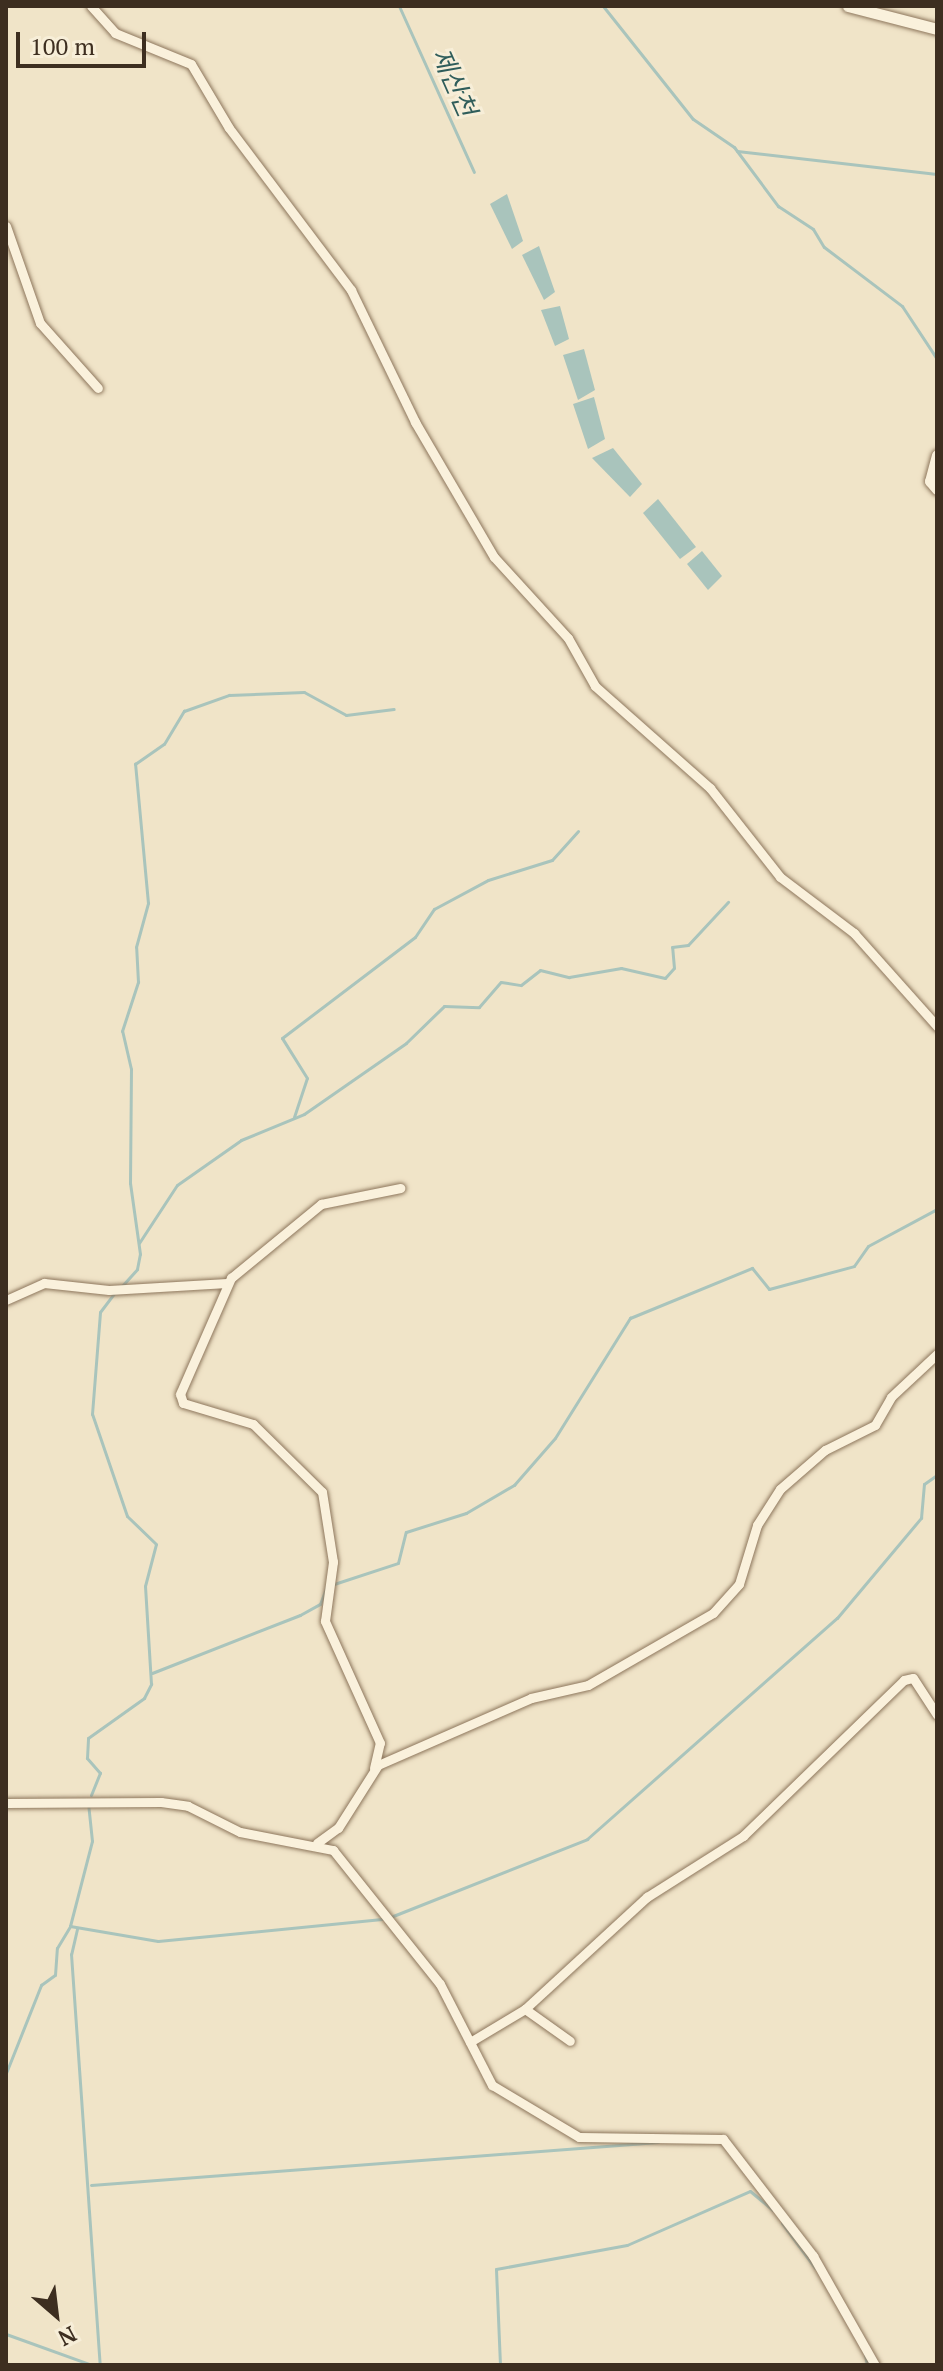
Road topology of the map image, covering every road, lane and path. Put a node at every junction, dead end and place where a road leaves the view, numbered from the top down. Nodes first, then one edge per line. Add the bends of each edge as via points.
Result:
1 (91, 6) edge
2 (848, 6) edge
3 (937, 29) edge
4 (6, 226) edge
5 (98, 388) dead end
6 (937, 455) edge
7 (937, 489) edge
8 (937, 1026) edge
9 (400, 1188) dead end
10 (227, 1283) junction
11 (6, 1300) edge
12 (937, 1354) edge
13 (937, 1715) edge
14 (373, 1770) junction
15 (6, 1803) edge
16 (338, 1828) junction
17 (317, 1843) junction
18 (345, 1859) junction
19 (525, 2009) junction
20 (570, 2041) dead end
21 (470, 2042) junction
22 (875, 2365) edge

1 - 8 street via 115,33 191,64 229,128 351,290 415,422 494,557 568,638 595,686 710,788 780,877 854,933
2 - 3 street
4 - 5 street via 40,323
6 - 7 street via 930,481
9 - 10 street via 321,1204
10 - 11 street via 109,1290 44,1283
10 - 14 street via 180,1398 253,1424 322,1492 333,1562 325,1621 380,1743
12 - 14 street via 891,1397 875,1425 825,1450 786,1482 762,1513 735,1590 706,1618 588,1685 531,1698
13 - 19 street via 913,1678 904,1680 743,1836 647,1897
14 - 16 street
15 - 17 street via 161,1802 188,1806 240,1832
16 - 17 street
16 - 18 street
17 - 18 street
18 - 21 street via 440,1984
19 - 20 street
19 - 21 street
21 - 22 street via 492,2085 567,2134 723,2139 813,2256

